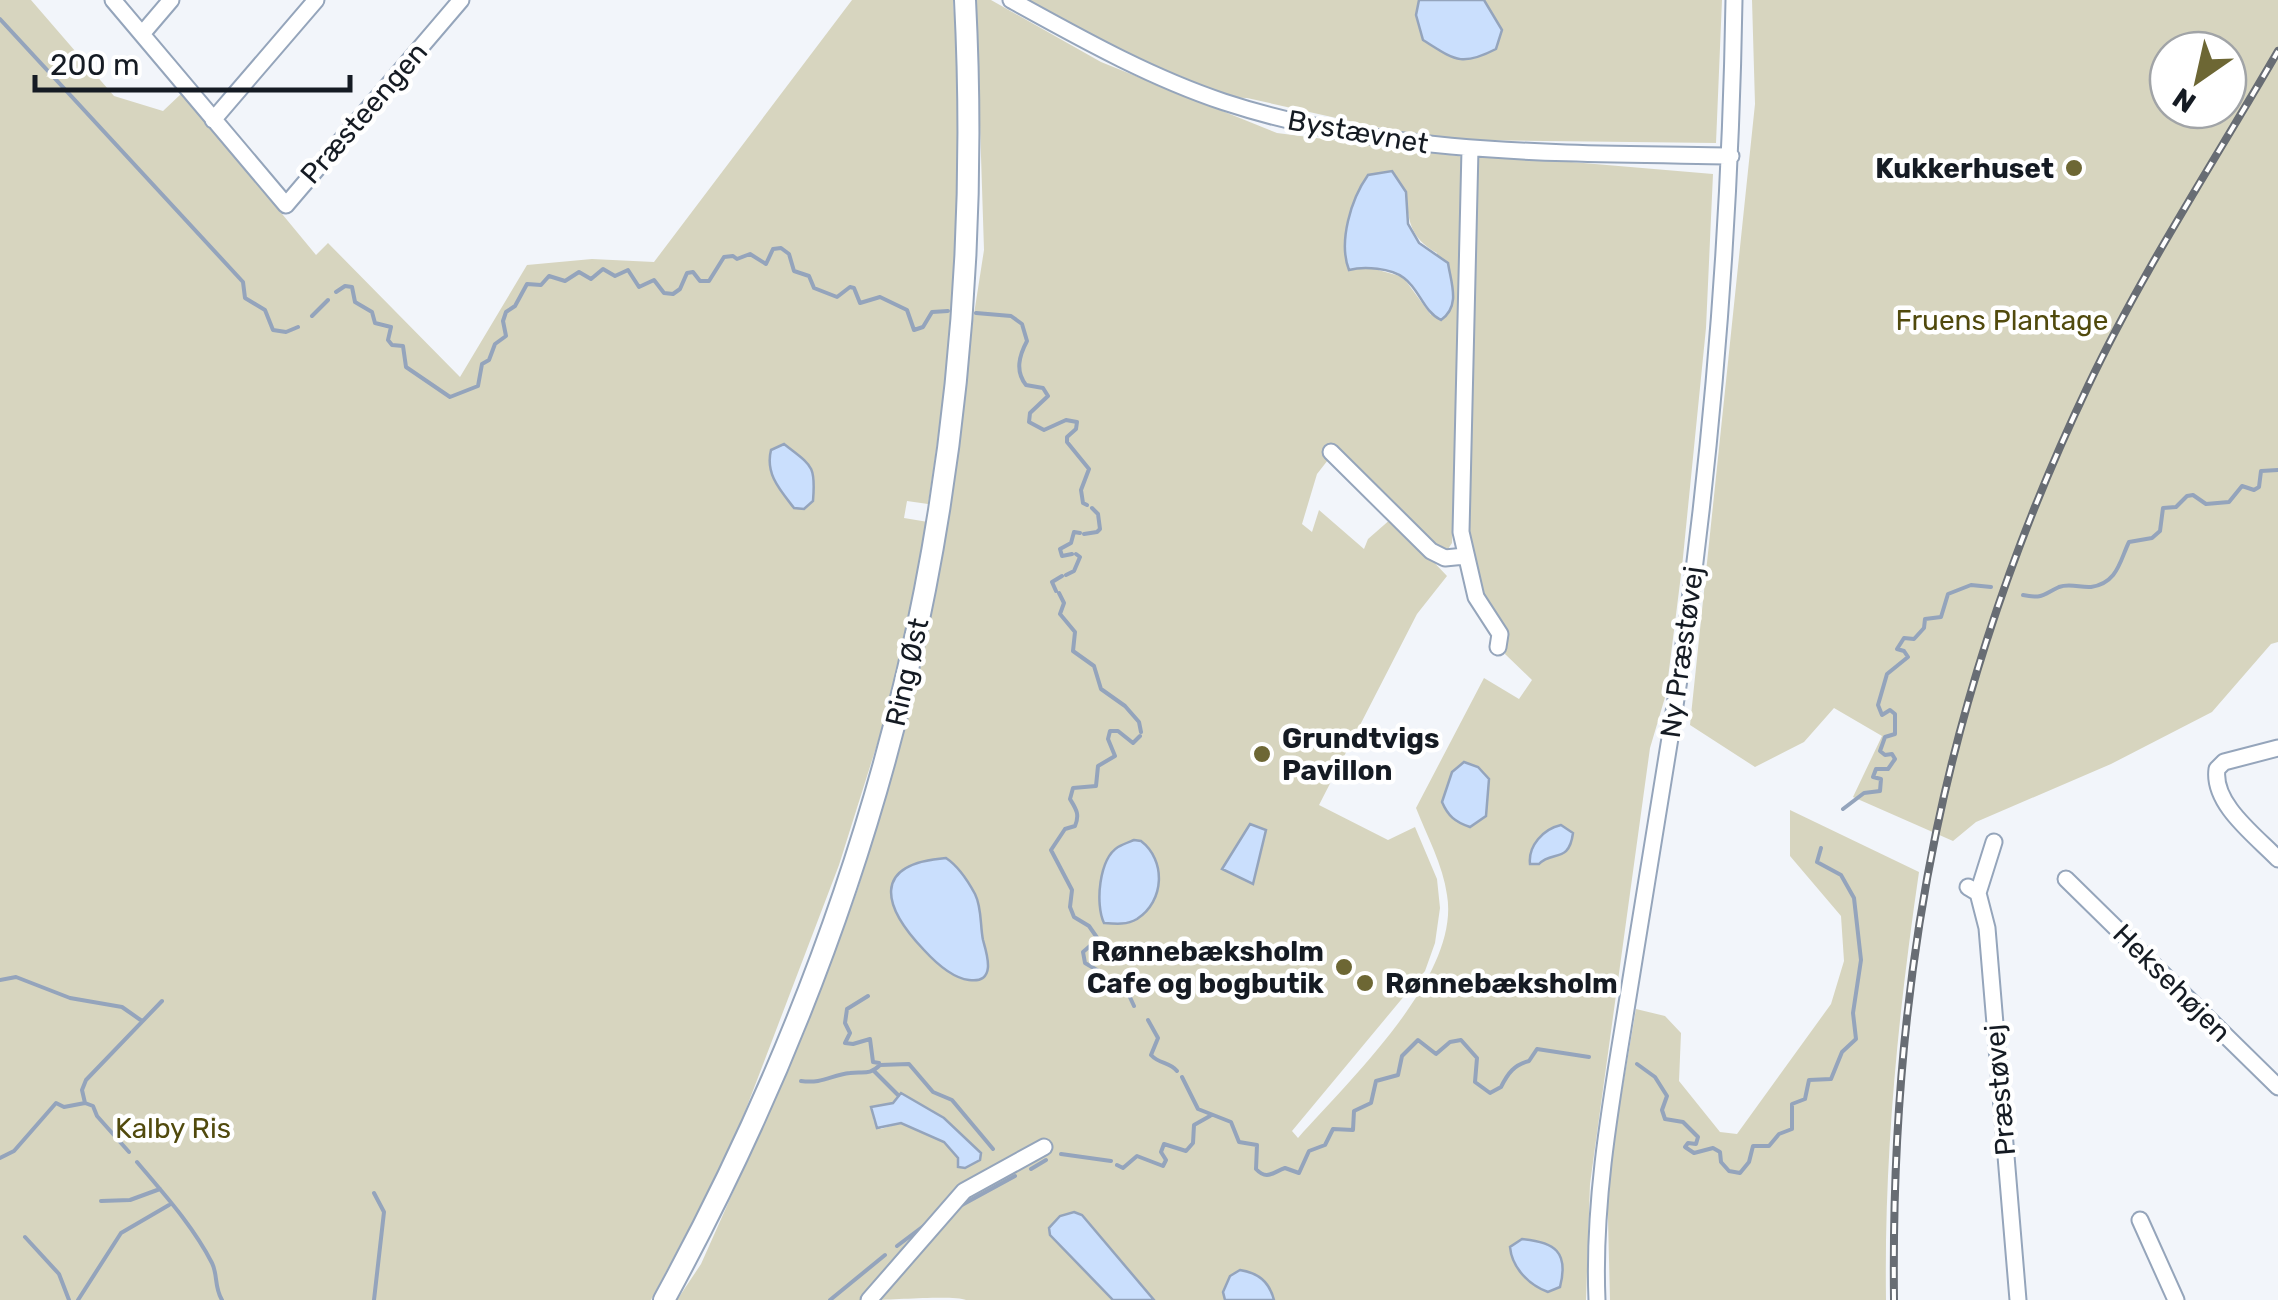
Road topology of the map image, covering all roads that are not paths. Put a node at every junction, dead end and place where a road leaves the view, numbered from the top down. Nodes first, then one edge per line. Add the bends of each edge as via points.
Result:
1 (113, 0) edge
2 (171, 0) edge
3 (316, 0) edge
4 (461, 0) edge
5 (965, 0) edge
6 (1011, 0) edge
7 (1734, 0) edge
8 (142, 34) junction
9 (214, 120) junction
10 (1470, 149) junction
11 (1731, 156) junction
12 (1332, 452) dead end
13 (1465, 556) junction
14 (1498, 647) dead end
15 (2278, 748) edge
16 (1994, 842) dead end
17 (2278, 859) edge
18 (2066, 878) dead end
19 (2278, 1087) edge
20 (1044, 1147) dead end
21 (2140, 1220) dead end
22 (664, 1300) edge
23 (869, 1300) edge
24 (1597, 1300) edge
25 (2018, 1300) edge
26 (2176, 1300) edge

1 - 8 street, Præsteengen
2 - 8 street
3 - 9 street
4 - 9 street, Præsteengen via 286,205
5 - 22 main road, Ring Øst via 969,182 962,317 937,520 907,683 851,880 808,996 764,1102
6 - 10 street, Bystævnet via 1102,50 1222,101 1344,133
7 - 11 street, Ny Præstøvej
8 - 9 street, Præsteengen
10 - 11 street, Bystævnet
10 - 13 street
11 - 24 street, Ny Præstøvej via 1711,426 1671,735 1615,1076 1601,1186
12 - 13 street via 1431,551 1444,558
13 - 14 street via 1476,597 1498,628
15 - 17 street via 2224,762 2215,782 2231,810
16 - 25 street, Præstøvej via 1973,890 1987,928
18 - 19 street, Heksehøjen
20 - 23 street via 964,1190
21 - 26 street

